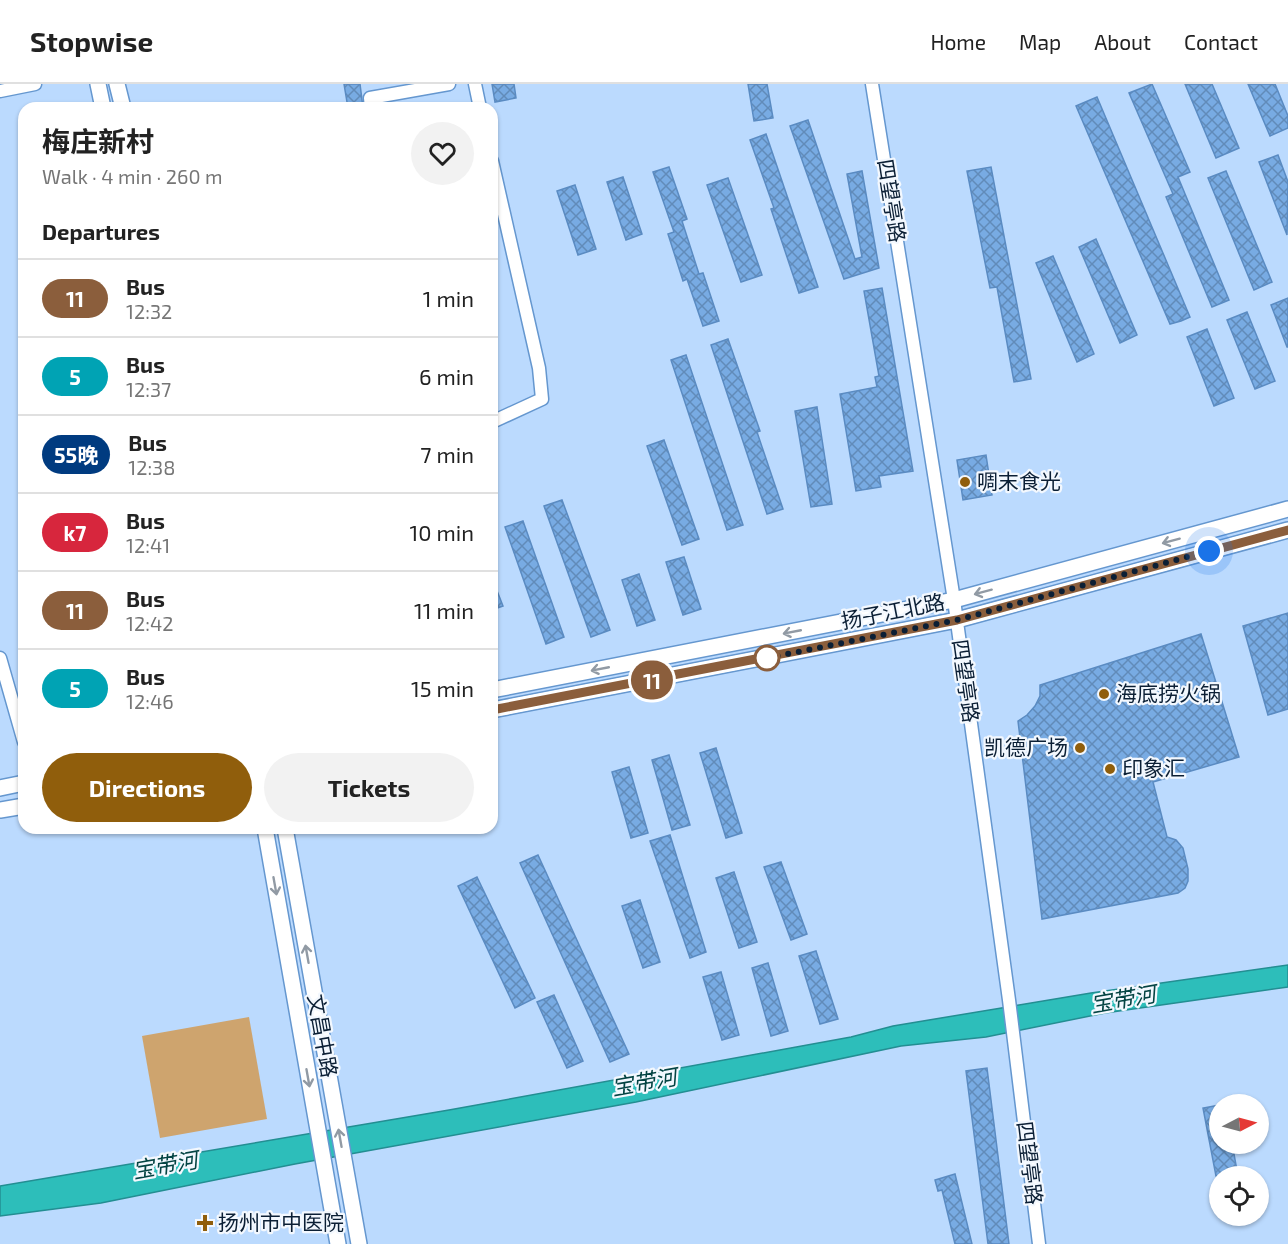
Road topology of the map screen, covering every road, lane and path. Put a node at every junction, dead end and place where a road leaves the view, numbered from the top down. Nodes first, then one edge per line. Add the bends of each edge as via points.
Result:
1 (35, 84) edge
2 (98, 84) edge
3 (117, 84) edge
4 (449, 84) edge
5 (475, 84) edge
6 (872, 84) edge
7 (0, 91) edge
8 (102, 102) edge
9 (122, 102) edge
10 (370, 102) edge
11 (479, 102) edge
12 (498, 203) edge
13 (498, 419) edge
14 (1288, 509) edge
15 (1288, 530) edge
16 (954, 600) junction
17 (957, 620) junction
18 (0, 658) edge
19 (498, 689) edge
20 (498, 709) edge
21 (18, 721) edge
22 (18, 784) edge
23 (0, 788) edge
24 (18, 807) edge
25 (0, 810) edge
26 (266, 834) edge
27 (286, 834) edge
28 (292, 834) edge
29 (292, 871) junction
30 (338, 1244) edge
31 (359, 1244) edge
32 (1039, 1244) edge

1 - 7 street
2 - 8 main road
3 - 9 main road
4 - 10 street via 370,98
5 - 11 street
6 - 16 street, 四望亭路
12 - 13 street via 539,368 542,399
14 -> 16 main road, 扬子江北路
15 - 17 main road, 扬子江北路
16 - 17 street, 四望亭路
16 -> 19 main road, 扬子江北路
17 - 20 main road, 扬子江北路
17 - 32 street, 四望亭路
18 - 21 street
22 - 23 main road
24 - 25 main road
26 -> 30 main road, 文昌中路
27 - 29 main road, 文昌中路
28 - 29 main road
31 -> 29 main road, 文昌中路

